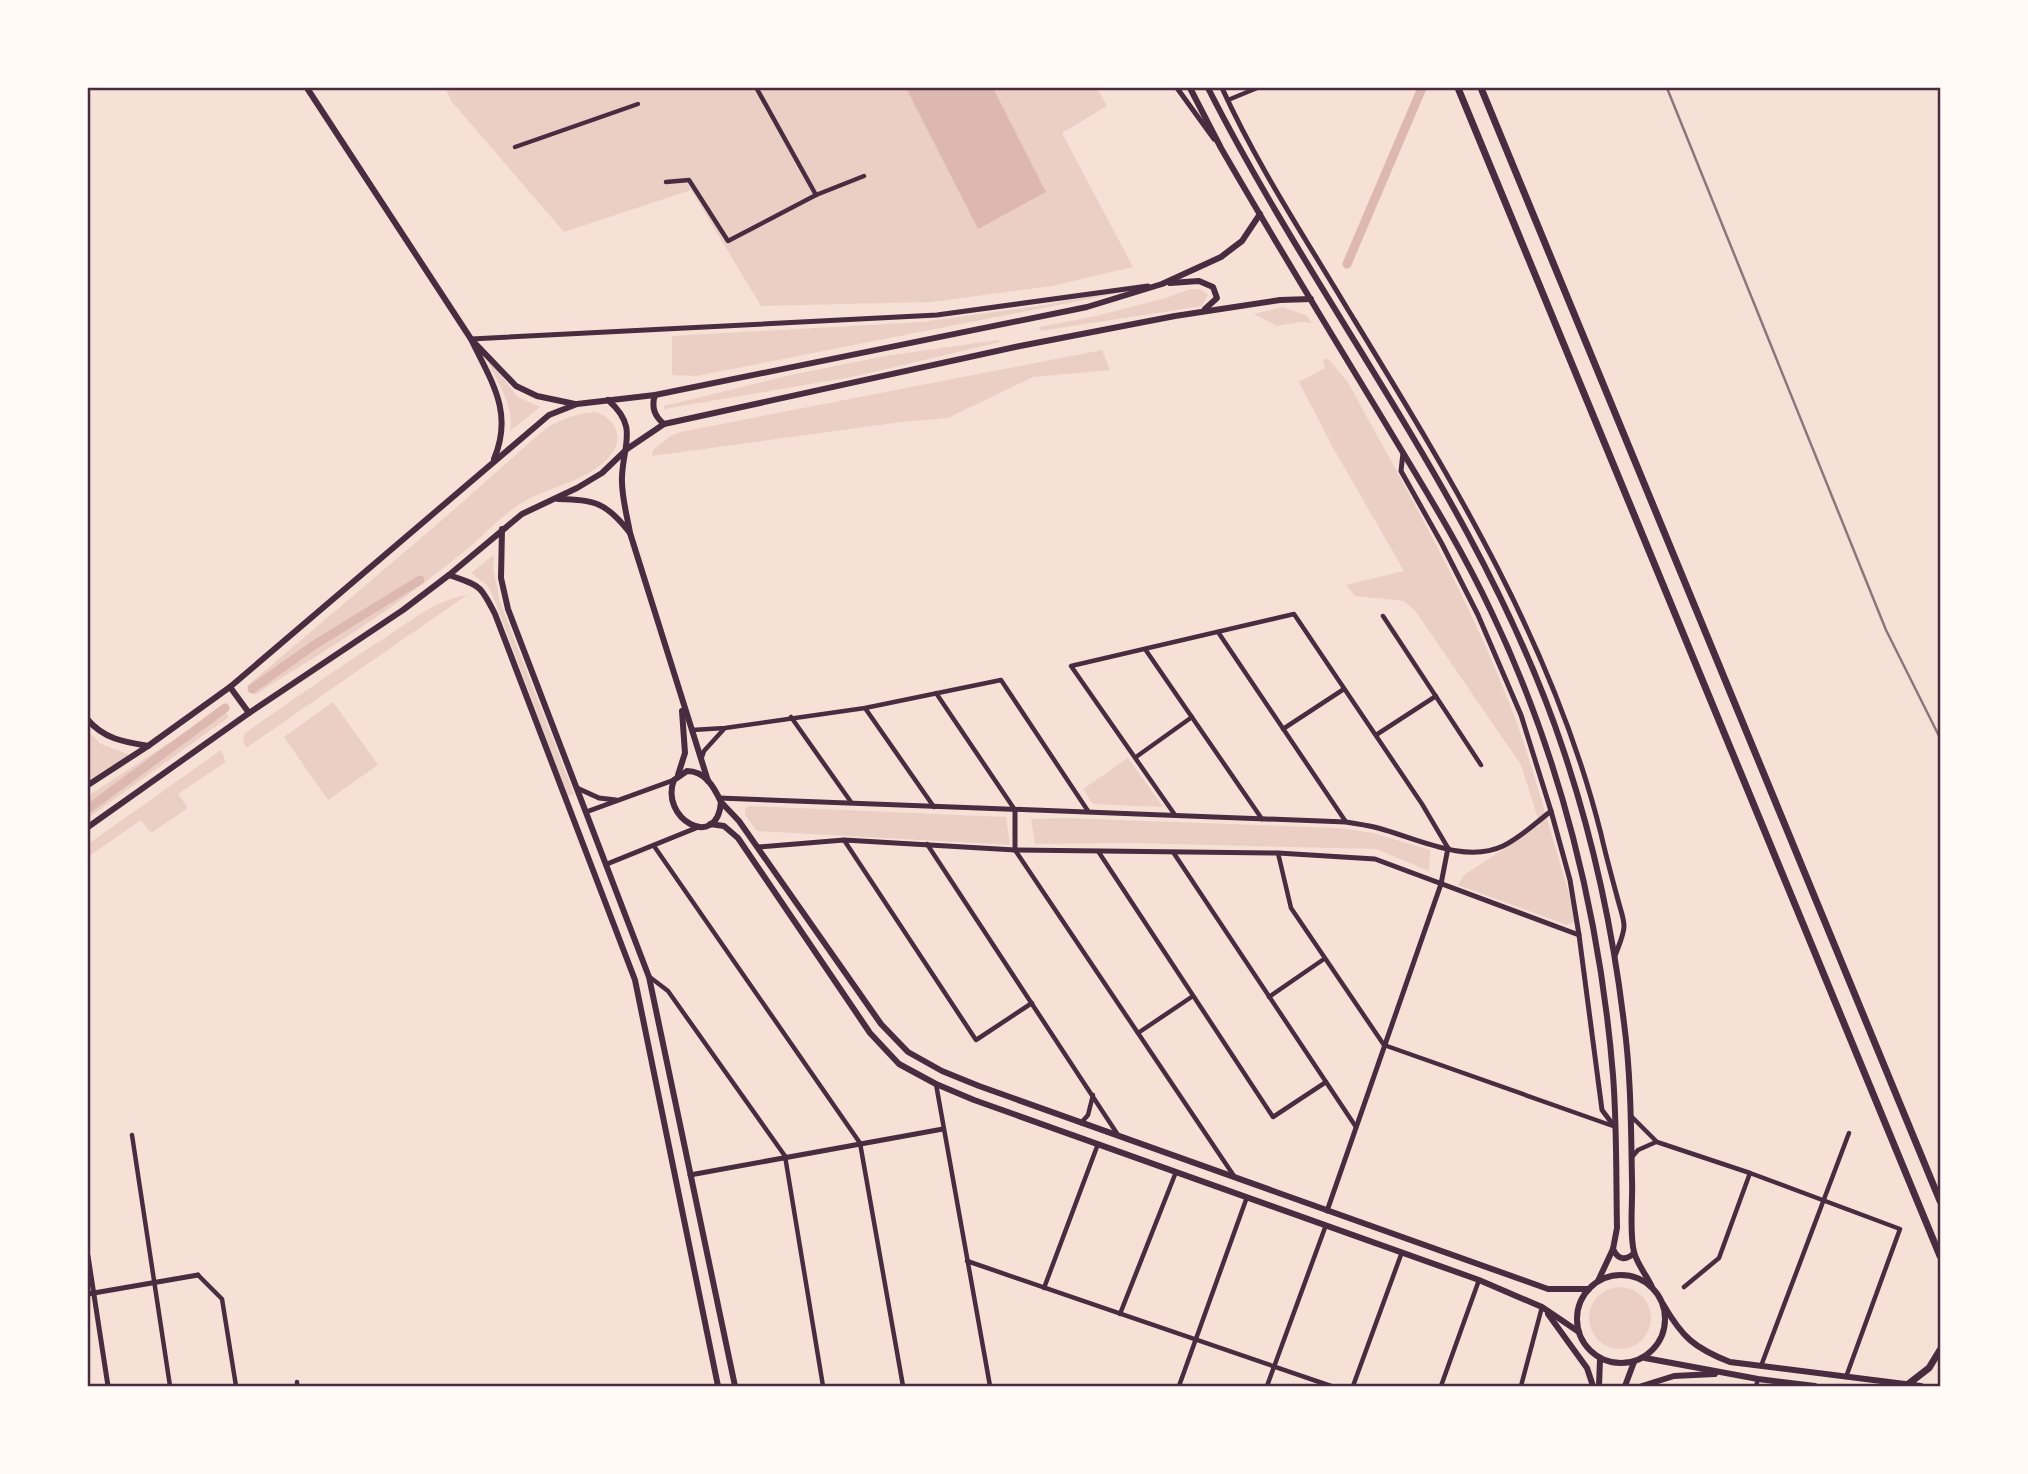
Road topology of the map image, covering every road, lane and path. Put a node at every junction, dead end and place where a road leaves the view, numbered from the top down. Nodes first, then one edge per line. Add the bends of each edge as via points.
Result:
1 (307, 88) edge
2 (1177, 88) edge
3 (1190, 88) edge
4 (1208, 88) edge
5 (1222, 88) edge
6 (1257, 88) edge
7 (1458, 88) edge
8 (1480, 88) edge
9 (757, 89) edge
10 (1228, 100) junction
11 (638, 104) dead end
12 (515, 147) dead end
13 (1221, 148) junction
14 (864, 176) dead end
15 (666, 182) dead end
16 (816, 195) junction
17 (1259, 214) junction
18 (1162, 284) junction
19 (1311, 299) junction
20 (1201, 312) junction
21 (471, 339) junction
22 (655, 395) junction
23 (608, 400) junction
24 (577, 404) junction
25 (664, 424) junction
26 (626, 449) junction
27 (1403, 453) junction
28 (1437, 456) junction
29 (1428, 462) junction
30 (492, 463) junction
31 (554, 499) junction
32 (502, 529) junction
33 (630, 533) junction
34 (449, 576) junction
35 (1383, 617) dead end
36 (1218, 632) junction
37 (1145, 649) junction
38 (230, 687) junction
39 (1344, 689) junction
40 (936, 693) junction
41 (1436, 696) junction
42 (681, 698) junction
43 (865, 708) junction
44 (249, 713) junction
45 (1192, 717) junction
46 (791, 718) junction
47 (88, 720) edge
48 (725, 728) junction
49 (1283, 729) junction
50 (692, 730) junction
51 (1376, 735) junction
52 (148, 746) junction
53 (1136, 757) junction
54 (701, 760) junction
55 (1482, 765) dead end
56 (676, 778) junction
57 (708, 781) junction
58 (88, 785) edge
59 (577, 788) junction
60 (620, 800) junction
61 (720, 800) junction
62 (850, 802) junction
63 (934, 807) junction
64 (1015, 810) junction
65 (1551, 810) junction
66 (1088, 811) junction
67 (586, 812) junction
68 (1175, 816) junction
69 (573, 817) junction
70 (1262, 819) junction
71 (1346, 822) junction
72 (710, 824) junction
73 (88, 827) edge
74 (696, 828) junction
75 (844, 840) junction
76 (927, 844) junction
77 (654, 846) junction
78 (758, 847) junction
79 (1448, 848) junction
80 (1016, 850) junction
81 (1098, 851) junction
82 (1173, 852) junction
83 (1278, 853) junction
84 (748, 854) junction
85 (607, 864) junction
86 (593, 870) junction
87 (1441, 884) junction
88 (1580, 935) junction
89 (1615, 956) junction
90 (1324, 959) junction
91 (649, 977) junction
92 (1193, 996) junction
93 (1269, 996) junction
94 (1032, 1003) junction
95 (1138, 1033) junction
96 (1384, 1045) junction
97 (908, 1052) junction
98 (899, 1064) junction
99 (1326, 1082) junction
100 (936, 1084) junction
101 (1093, 1094) junction
102 (1631, 1115) junction
103 (1081, 1122) junction
104 (1614, 1126) junction
105 (1356, 1128) junction
106 (943, 1129) junction
107 (1849, 1133) dead end
108 (132, 1135) dead end
109 (1118, 1136) junction
110 (1657, 1142) junction
111 (860, 1143) junction
112 (1098, 1144) junction
113 (785, 1156) junction
114 (1632, 1157) junction
115 (1176, 1172) junction
116 (1750, 1173) junction
117 (690, 1175) junction
118 (1234, 1177) junction
119 (1247, 1197) junction
120 (1824, 1200) junction
121 (1941, 1201) edge
122 (1327, 1210) junction
123 (1326, 1225) junction
124 (1613, 1249) junction
125 (1402, 1252) junction
126 (1634, 1253) junction
127 (88, 1256) edge
128 (1941, 1256) edge
129 (967, 1261) junction
130 (198, 1275) joint
131 (1479, 1280) junction
132 (1598, 1281) junction
133 (152, 1283) junction
134 (1652, 1287) junction
135 (1684, 1287) dead end
136 (1044, 1288) junction
137 (1589, 1289) junction
138 (90, 1294) edge
139 (1663, 1304) junction
140 (1542, 1307) junction
141 (1120, 1314) junction
142 (1579, 1332) junction
143 (1196, 1341) junction
144 (1941, 1350) edge
145 (1645, 1357) junction
146 (1600, 1359) junction
147 (1634, 1362) junction
148 (1274, 1366) junction
149 (1760, 1367) junction
150 (1727, 1374) junction
151 (1846, 1378) junction
152 (1757, 1383) edge
153 (1906, 1385) edge
154 (108, 1387) edge
155 (170, 1387) edge
156 (236, 1387) edge
157 (719, 1387) edge
158 (735, 1387) edge
159 (823, 1387) edge
160 (903, 1387) edge
161 (990, 1387) edge
162 (1179, 1387) edge
163 (1266, 1387) edge
164 (1331, 1387) edge
165 (1353, 1387) edge
166 (1441, 1387) edge
167 (1521, 1387) edge
168 (1593, 1387) edge
169 (1599, 1387) edge
170 (1625, 1387) edge
171 (1642, 1387) edge
172 (1815, 1387) edge
173 (1921, 1387) edge

1 - 21 main road
2 - 13 street
3 - 13 main road
4 - 29 main road via 1272,206
5 - 10 street
6 - 10 street
7 - 128 highway
8 - 121 highway
9 - 16 street
10 - 28 street via 1282,201
11 - 12 street
13 - 17 main road
14 - 16 street
15 - 16 street via 689,180 729,241
17 - 18 main road via 1242,241 1221,257
17 - 19 main road
18 - 20 main road via 1199,281 1213,287 1217,298
18 - 21 street via 937,315
18 - 22 main road via 1087,307
19 - 20 main road
19 - 27 main road
20 - 25 main road via 1020,346
21 - 24 main road via 516,387
21 - 30 main road via 499,397 504,420
22 - 23 main road
22 - 25 main road via 653,408
23 - 24 main road
23 - 26 main road via 626,422
24 - 30 main road via 549,415
25 - 26 main road
26 - 31 main road via 602,473
26 - 33 main road via 621,479
27 - 65 street via 1401,471 1478,615 1521,715
27 - 104 main road via 1491,612 1548,754 1569,823 1598,959
28 - 29 main road
28 - 89 street via 1516,601 1575,744 1624,927
29 - 89 main road via 1506,605 1538,680 1585,819
30 - 38 main road
31 - 32 main road
31 - 33 main road via 590,500 613,513
32 - 34 main road
32 - 59 main road via 501,578 508,609
33 - 42 main road
34 - 44 main road
34 - 69 main road via 477,584 486,597
35 - 41 street
36 - 37 street
36 - 39 street via 1294,614
36 - 49 street
37 - 45 street
37 - 53 street via 1071,666
38 - 44 main road
38 - 52 main road
39 - 49 street
39 - 51 street
40 - 43 street
40 - 64 street
40 - 66 street via 1001,680
41 - 51 street
41 - 55 street
42 - 50 main road
42 - 56 main road via 685,753
43 - 46 street
43 - 63 street
44 - 73 main road
45 - 53 street
45 - 70 street
46 - 48 street
46 - 62 street
47 - 52 main road via 104,735
48 - 50 street
48 - 54 street
49 - 71 street
50 - 54 main road
51 - 79 street
52 - 58 main road
53 - 68 street
54 - 57 main road
56 - 57 main road via 693,771
56 - 60 street
56 - 74 main road via 671,797 676,810
57 - 61 main road
59 - 60 street via 599,798
59 - 67 main road
60 - 67 street
61 - 62 street
61 - 72 main road via 718,815
61 - 78 main road
62 - 63 street
63 - 64 street
64 - 66 street
64 - 80 street
65 - 79 street via 1502,846 1475,852
65 - 88 street
66 - 68 street
67 - 69 main road
67 - 85 main road
68 - 70 street
69 - 86 main road
70 - 71 street
71 - 79 street
72 - 74 main road
72 - 84 main road via 724,826
74 - 77 street
75 - 76 street
75 - 78 street
75 - 94 street via 976,1040
76 - 80 street
76 - 94 street
77 - 85 street
77 - 111 street
78 - 84 main road
78 - 97 main road via 881,1024
79 - 87 street
80 - 81 street
80 - 95 street
81 - 82 street
81 - 92 street
82 - 83 street
82 - 93 street
83 - 87 street via 1375,859
83 - 90 street via 1290,908
84 - 98 main road via 870,1033
85 - 86 main road
85 - 91 main road
86 - 157 main road via 635,981
87 - 88 street
87 - 96 street
88 - 104 street via 1602,1110
89 - 102 main road
90 - 93 street
90 - 96 street
91 - 113 street via 667,991
91 - 117 main road
92 - 95 street
92 - 99 street via 1273,1117
93 - 99 street
94 - 101 street
95 - 118 street
96 - 104 street
96 - 105 street
97 - 98 main road
97 - 103 main road via 942,1071
98 - 100 main road
99 - 105 street
100 - 106 street
100 - 112 main road
101 - 103 street
101 - 109 street
102 - 110 street
102 - 114 main road
103 - 109 main road
104 - 124 main road via 1617,1228
105 - 122 street
106 - 111 street
106 - 129 street
107 - 120 street
108 - 133 street
109 - 118 main road
110 - 114 street
110 - 116 street
111 - 113 street
111 - 160 street
112 - 115 main road
112 - 136 street
113 - 117 street
113 - 159 street
114 - 126 main road
115 - 119 main road
115 - 141 street
116 - 120 street
116 - 135 street via 1719,1258
117 - 158 main road
118 - 122 main road
119 - 123 main road
119 - 143 street
120 - 149 street
120 - 151 street via 1900,1229
122 - 137 main road via 1548,1289
123 - 125 main road
123 - 148 street
124 - 126 main road via 1622,1259
124 - 132 main road
125 - 131 main road
125 - 165 street
126 - 134 main road
127 - 138 street
129 - 136 street
129 - 161 street
130 - 133 street
130 - 156 street via 222,1299
131 - 140 main road
131 - 166 street
132 - 134 main road via 1620,1275
132 - 137 main road
133 - 138 street
133 - 155 street
134 - 139 main road
136 - 141 street
137 - 142 main road via 1578,1309
138 - 154 street
139 - 145 main road via 1665,1330
139 - 149 main road via 1691,1343 1730,1362
140 - 142 main road
140 - 167 street
140 - 168 main road via 1587,1368
141 - 143 street
142 - 146 main road
143 - 148 street
143 - 162 street
144 - 153 highway via 1928,1368
145 - 147 main road
145 - 150 main road
146 - 147 main road
146 - 169 main road
147 - 170 main road
148 - 163 street
148 - 164 street
149 - 151 main road
150 - 152 main road
150 - 171 main road via 1674,1376
151 - 153 main road
152 - 172 main road
153 - 173 main road

